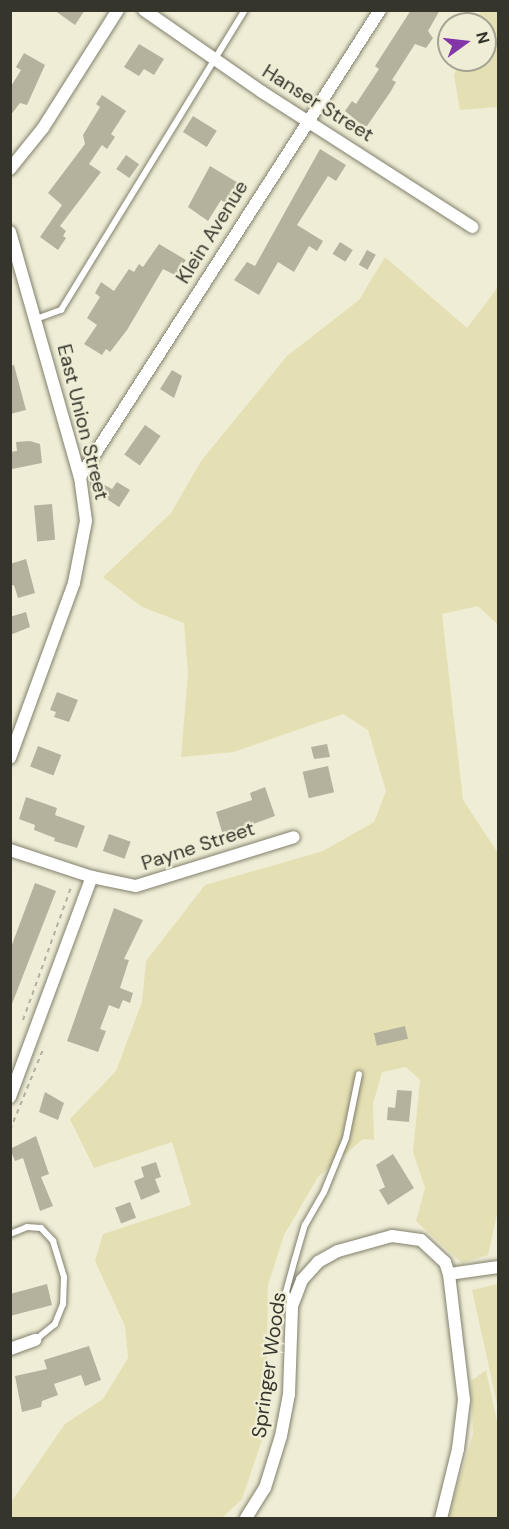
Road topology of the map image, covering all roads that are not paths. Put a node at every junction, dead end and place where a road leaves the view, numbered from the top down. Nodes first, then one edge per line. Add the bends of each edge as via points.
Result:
1 (118, 10) edge
2 (144, 10) edge
3 (245, 10) edge
4 (380, 10) edge
5 (215, 60) junction
6 (308, 120) junction
7 (10, 169) edge
8 (472, 227) dead end
9 (10, 231) edge
10 (36, 319) junction
11 (80, 477) junction
12 (10, 758) edge
13 (294, 837) dead end
14 (10, 850) edge
15 (92, 877) junction
16 (359, 1074) dead end
17 (10, 1097) edge
18 (10, 1234) edge
19 (498, 1267) edge
20 (449, 1274) junction
21 (292, 1306) junction
22 (35, 1340) joint
23 (10, 1349) edge
24 (246, 1518) edge
25 (441, 1518) edge

1 - 7 street via 43,129
2 - 5 street, Hanser Street
3 - 5 lane
4 - 6 street, Klein Avenue
5 - 6 street, Hanser Street
5 - 10 lane via 61,310
6 - 8 street, Hanser Street
6 - 11 street, Klein Avenue
9 - 10 street, East Union Street
10 - 11 street, East Union Street
11 - 12 street, East Union Street via 86,521 82,553
13 - 15 street, Payne Street via 145,885 127,886
14 - 15 street, Payne Street
15 - 17 street
16 - 21 lane via 349,1130 324,1192 305,1225 295,1259 286,1292
18 - 22 lane via 27,1227 41,1228 52,1241 64,1277 63,1304 55,1324
19 - 20 street
20 - 21 street, Springer Woods via 445,1262 421,1240 392,1236 366,1241 338,1251 308,1271
20 - 25 street, Springer Woods via 464,1400 458,1449
21 - 24 street, Springer Woods via 289,1394 281,1436 265,1488
22 - 23 street

